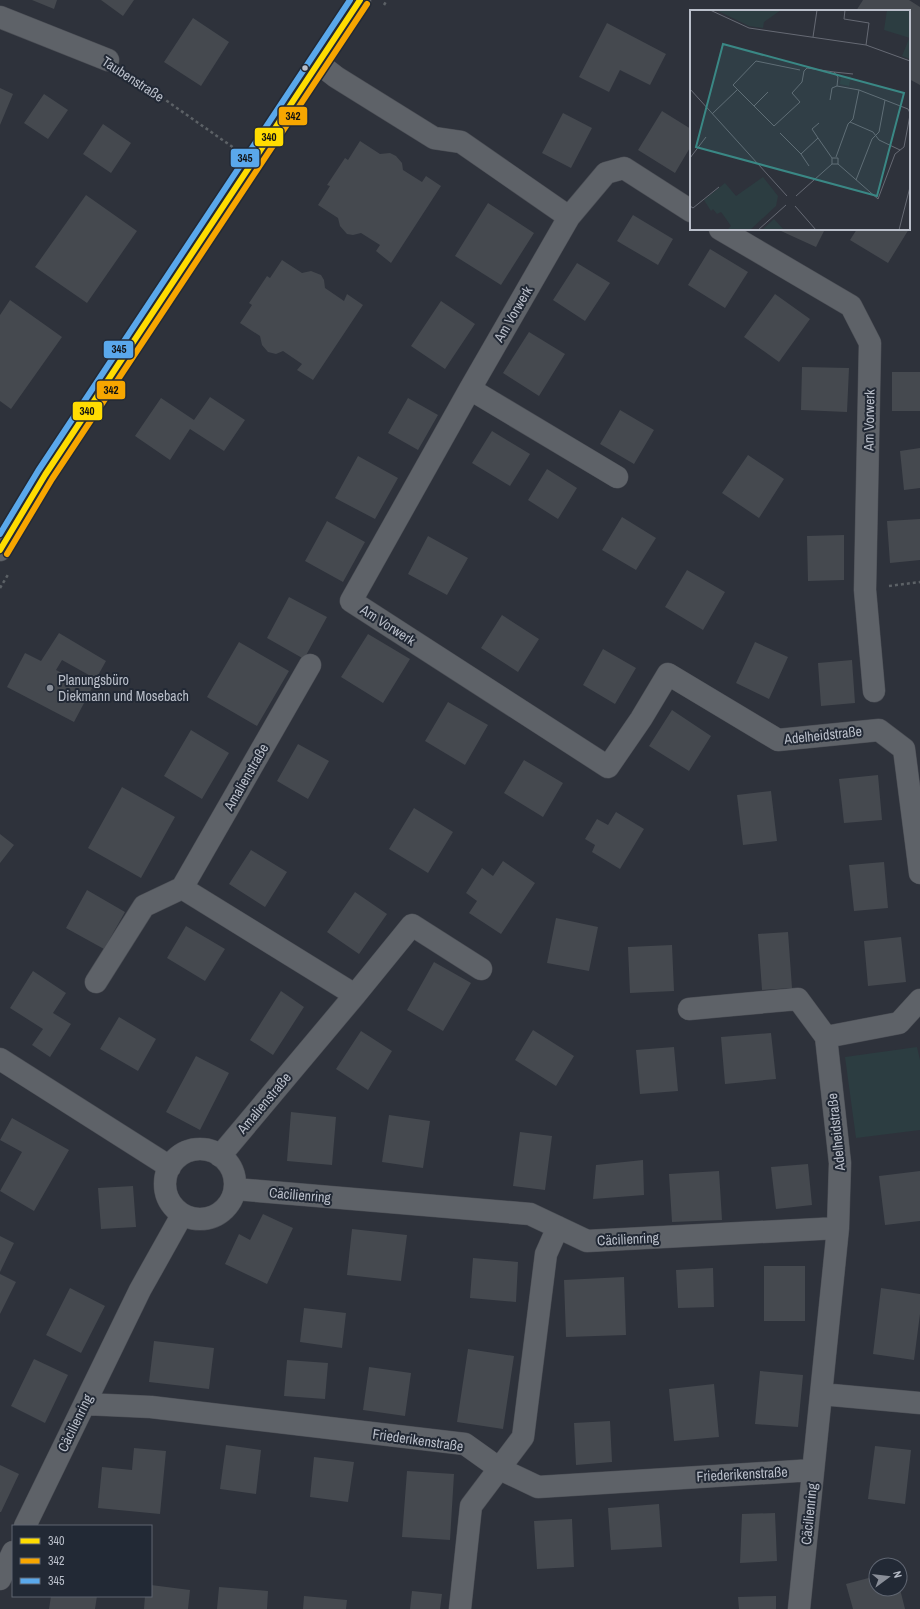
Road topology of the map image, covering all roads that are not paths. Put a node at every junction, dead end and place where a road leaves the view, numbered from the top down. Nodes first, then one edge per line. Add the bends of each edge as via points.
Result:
1 (360, 0) edge
2 (0, 17) edge
3 (108, 60) road end
4 (318, 63) junction
5 (690, 210) edge
6 (569, 217) junction
7 (722, 230) edge
8 (470, 389) junction
9 (617, 477) dead end
10 (0, 550) edge
11 (310, 665) dead end
12 (874, 691) dead end
13 (608, 767) joint
14 (920, 873) edge
15 (182, 888) junction
16 (481, 969) dead end
17 (96, 982) dead end
18 (355, 995) junction
19 (920, 1000) edge
20 (689, 1009) dead end
21 (826, 1037) junction
22 (0, 1059) edge
23 (220, 1156) junction
24 (170, 1167) junction
25 (235, 1189) junction
26 (182, 1215) junction
27 (558, 1227) junction
28 (838, 1228) junction
29 (820, 1394) junction
30 (920, 1403) edge
31 (85, 1404) junction
32 (500, 1469) junction
33 (813, 1470) junction
34 (26, 1525) edge
35 (12, 1554) edge
36 (0, 1579) edge
37 (460, 1609) edge
38 (799, 1609) edge

1 - 4 street
2 - 3 street, Taubenstraße
4 - 6 street via 434,138 461,142
4 - 10 street via 45,475
5 - 6 street, Am Vorwerk via 624,168 606,173
6 - 8 street, Am Vorwerk
7 - 12 street, Am Vorwerk via 851,306 870,343 865,590
8 - 9 street
8 - 13 street, Am Vorwerk via 351,601
11 - 15 street, Amalienstraße
13 - 14 street, Adelheidstraße via 668,674 778,740 879,730 904,749
15 - 17 street via 144,906
15 - 18 street
16 - 18 street, Amalienstraße via 412,925
18 - 23 street, Amalienstraße
19 - 21 street via 899,1023
20 - 21 street via 798,1000
21 - 28 street, Adelheidstraße via 840,1163
22 - 24 street
23 - 24 street via 212,1151 192,1150 175,1160
23 - 25 street via 232,1170
24 - 26 street via 166,1180 167,1194 172,1206
25 - 26 street via 232,1200 215,1216 193,1219
25 - 27 street, Cäcilienring via 530,1214
26 - 31 street, Cäcilienring via 140,1290
27 - 28 street, Cäcilienring via 587,1241
27 - 32 street via 546,1254 524,1437
28 - 29 street, Cäcilienring
29 - 30 street
29 - 33 street, Cäcilienring
31 - 32 street, Friederikenstraße via 151,1407 465,1444
31 - 34 street, Cäcilienring
32 - 33 street, Friederikenstraße via 538,1487
32 - 37 street via 471,1506
33 - 38 street, Cäcilienring
35 - 36 street

